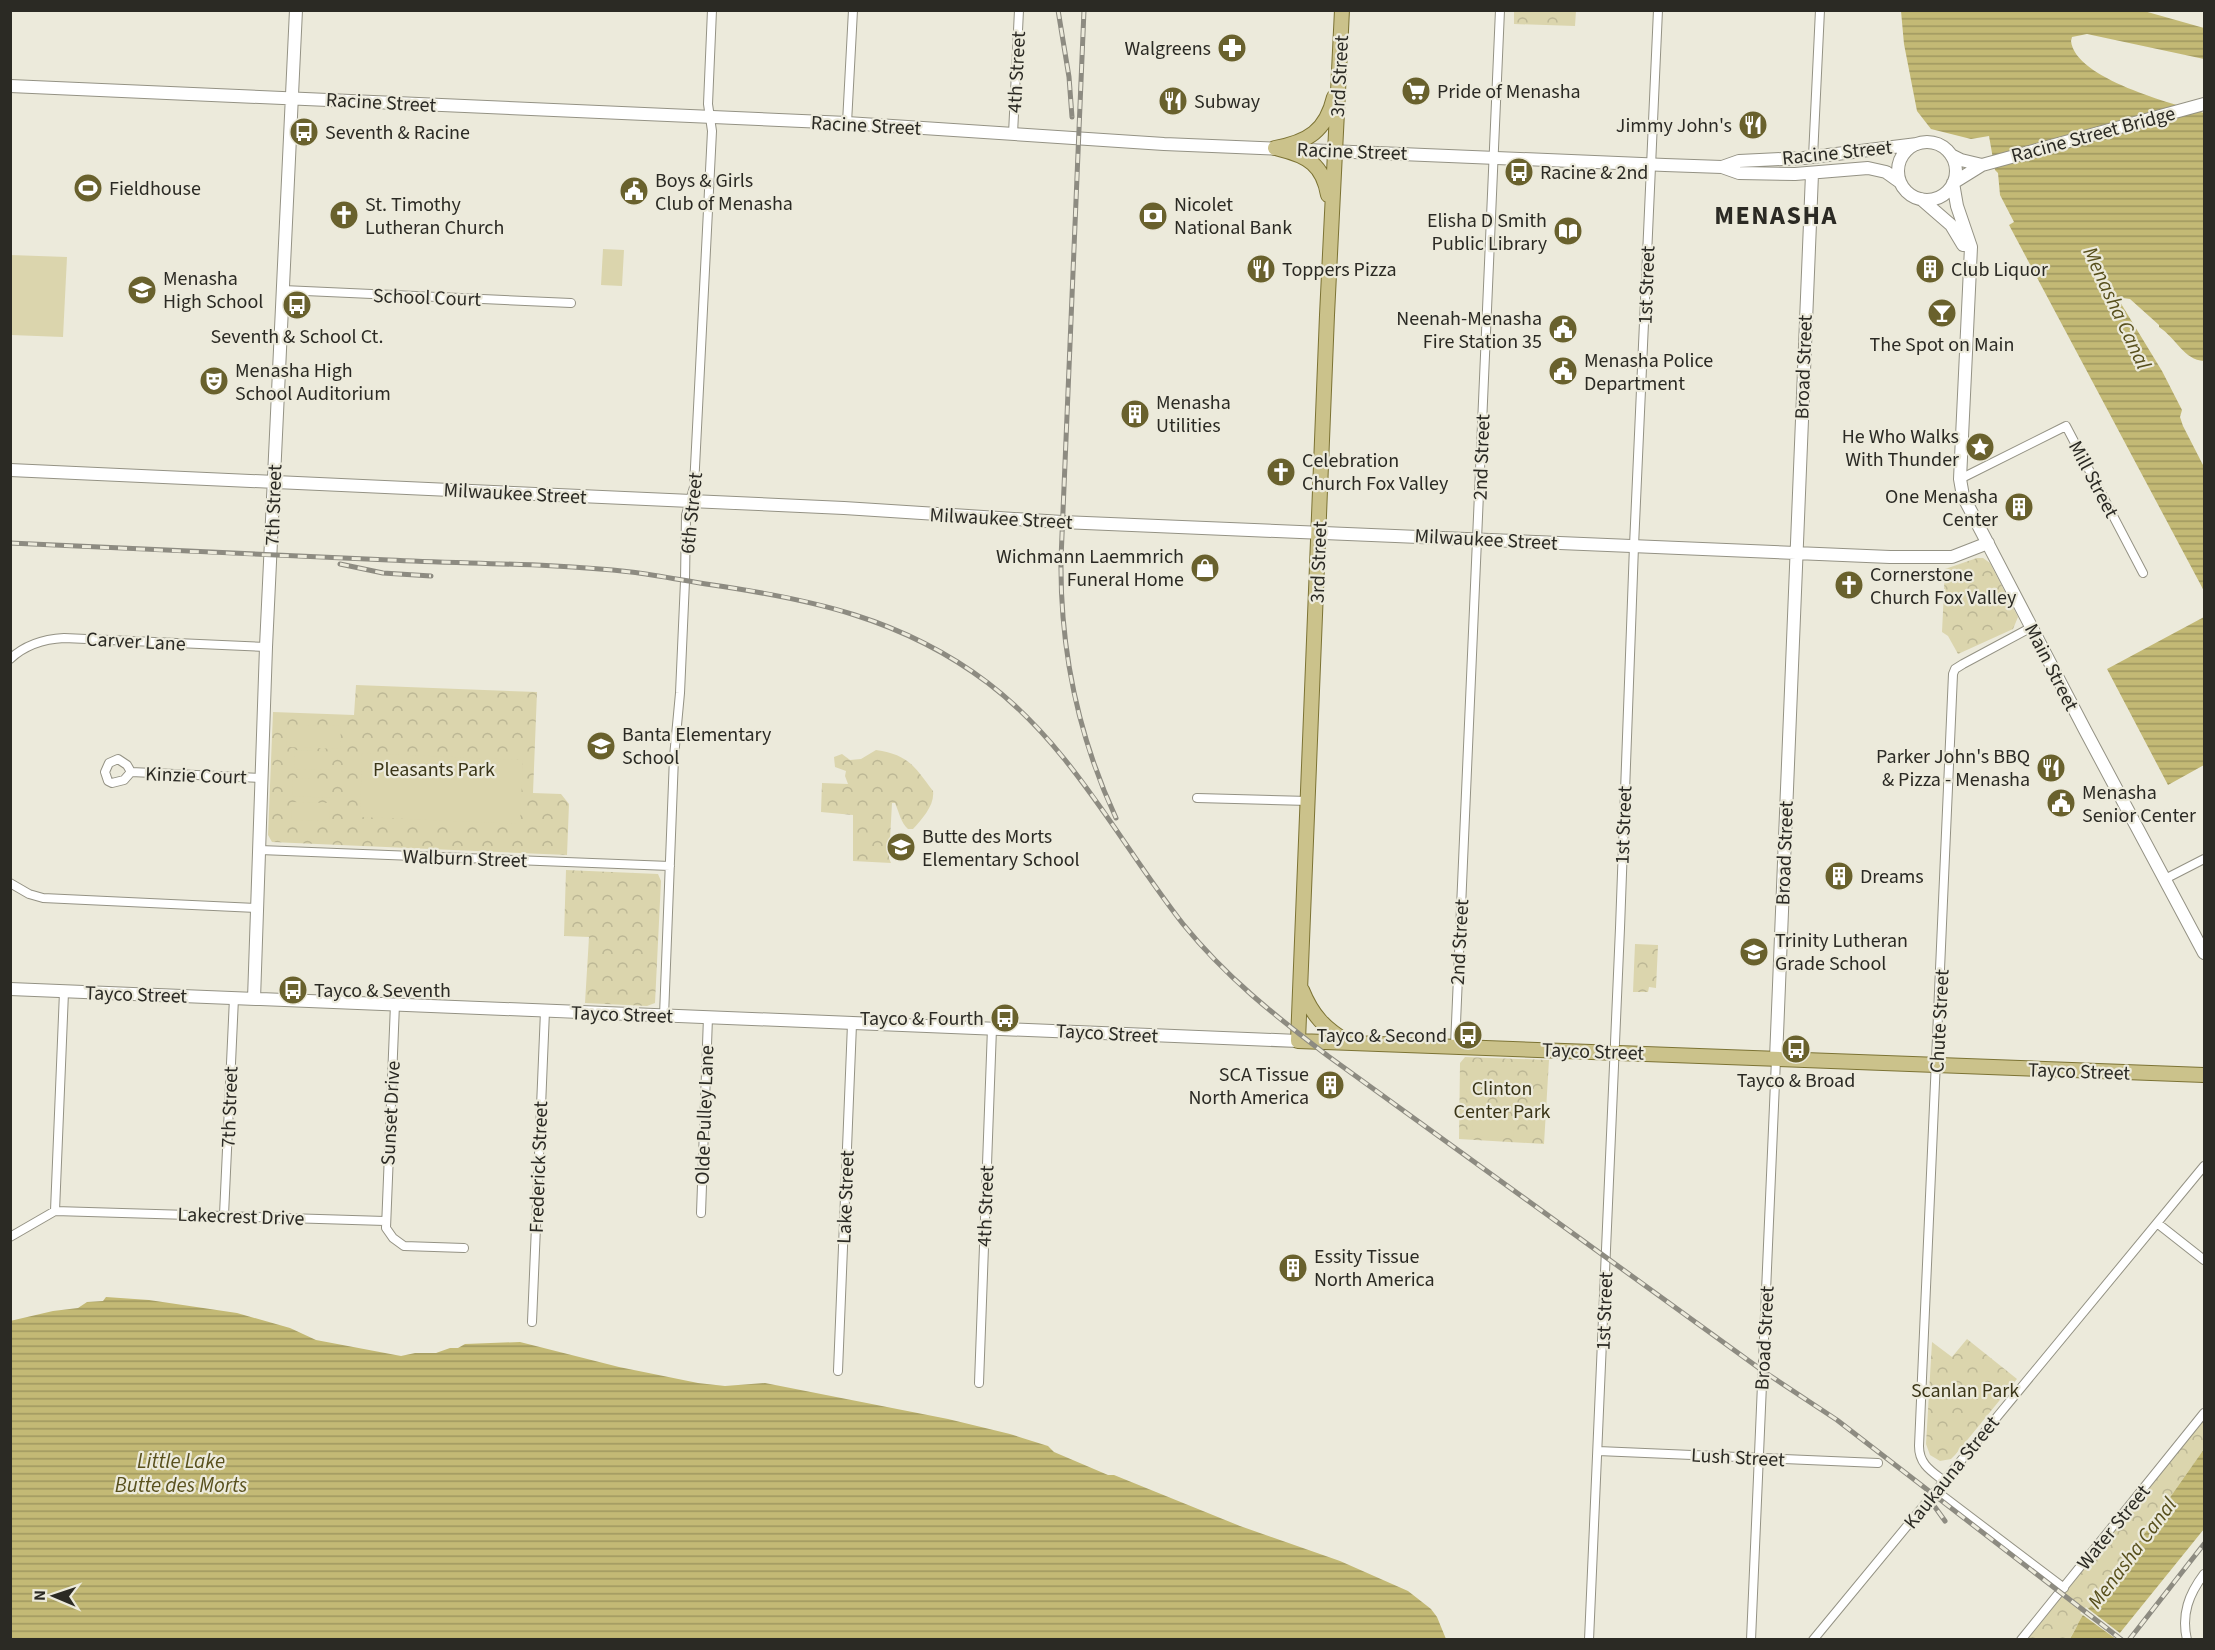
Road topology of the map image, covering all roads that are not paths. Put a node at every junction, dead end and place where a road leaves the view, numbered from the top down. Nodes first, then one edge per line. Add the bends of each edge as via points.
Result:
1 (296, 10) edge
2 (712, 10) edge
3 (853, 10) edge
4 (1019, 10) edge
5 (1342, 10) edge
6 (1500, 10) edge
7 (1658, 10) edge
8 (1820, 10) edge
9 (1340, 76) junction
10 (10, 86) edge
11 (292, 98) junction
12 (2205, 104) edge
13 (710, 118) junction
14 (847, 123) junction
15 (1013, 134) junction
16 (1917, 144) junction
17 (1275, 148) junction
18 (1335, 150) junction
19 (1951, 155) junction
20 (1494, 156) junction
21 (1813, 157) junction
22 (1652, 164) junction
23 (1982, 165) junction
24 (1722, 166) junction
25 (1812, 174) junction
26 (1900, 182) junction
27 (1953, 183) junction
28 (1921, 199) junction
29 (1331, 218) junction
30 (1969, 256) junction
31 (283, 290) junction
32 (571, 303) dead end
33 (10, 470) edge
34 (1960, 479) junction
35 (274, 481) junction
36 (690, 501) junction
37 (1319, 532) junction
38 (1477, 538) junction
39 (1988, 543) junction
40 (1634, 546) junction
41 (1796, 552) junction
42 (2143, 573) dead end
43 (2032, 627) junction
44 (266, 647) junction
45 (10, 658) edge
46 (130, 772) dead end
47 (262, 778) junction
48 (1197, 798) dead end
49 (1309, 801) junction
50 (260, 850) junction
51 (2205, 859) edge
52 (670, 866) junction
53 (2165, 879) junction
54 (10, 883) edge
55 (257, 908) junction
56 (2205, 953) edge
57 (1300, 985) junction
58 (10, 989) edge
59 (64, 992) junction
60 (234, 998) junction
61 (254, 999) junction
62 (395, 1004) junction
63 (545, 1011) junction
64 (664, 1016) junction
65 (708, 1017) junction
66 (852, 1024) junction
67 (992, 1028) junction
68 (1298, 1041) junction
69 (1350, 1043) junction
70 (1455, 1046) junction
71 (1615, 1052) junction
72 (1776, 1059) junction
73 (1937, 1065) junction
74 (2205, 1075) edge
75 (2205, 1166) edge
76 (55, 1211) junction
77 (701, 1213) dead end
78 (224, 1215) junction
79 (386, 1221) junction
80 (2157, 1223) junction
81 (10, 1237) edge
82 (464, 1248) dead end
83 (2205, 1260) edge
84 (532, 1322) dead end
85 (838, 1371) dead end
86 (979, 1383) dead end
87 (2205, 1413) edge
88 (1598, 1451) junction
89 (1758, 1458) junction
90 (1878, 1463) dead end
91 (1944, 1481) junction
92 (1936, 1491) junction
93 (2205, 1574) edge
94 (2064, 1588) junction
95 (1589, 1640) edge
96 (1751, 1640) edge
97 (1813, 1640) edge
98 (2021, 1640) edge
99 (2187, 1640) edge

1 - 11 street, 7th Street
2 - 13 street, 6th Street
3 - 14 street
4 - 15 street, 4th Street
5 - 9 main road, 3rd Street
6 - 20 street, 2nd Street
7 - 22 street, 1st Street
8 - 21 street
9 - 17 main road via 1322,125 1305,139
9 - 18 main road, 3rd Street
10 - 11 street, Racine Street
11 - 13 street, Racine Street
11 - 31 street, 7th Street
12 - 23 street, Racine Street Bridge
13 - 14 street, Racine Street
13 - 36 street, 6th Street via 698,422
14 - 15 street, Racine Street
15 - 17 street, Racine Street
16 - 19 street via 1936,144
16 - 21 street, Racine Street
16 - 26 street via 1903,155
17 - 18 street, Racine Street
17 - 29 main road via 1316,165 1325,181
18 - 20 street, Racine Street
18 - 29 main road, 3rd Street
19 - 23 street
19 - 27 street via 1955,165
20 - 22 street, Racine Street
20 - 38 street, 2nd Street
21 - 24 street, Racine Street via 1739,161
22 - 24 street, Racine Street
22 - 40 street, 1st Street
23 - 27 street, Racine Street Bridge
24 - 25 street, Racine Street via 1739,173
25 - 26 street, Racine Street via 1868,168 1886,172
25 - 41 street, Broad Street
26 - 28 street via 1912,196
27 - 28 street via 1940,196
27 - 30 street, Main Street via 1971,247
28 - 30 street via 1956,231
29 - 37 main road, 3rd Street
30 - 34 street, Main Street
31 - 32 street, School Court
31 - 35 street, 7th Street
33 - 35 street, Milwaukee Street
34 - 39 street, Main Street via 1963,496
34 - 42 street, Mill Street via 2066,426
35 - 36 street, Milwaukee Street
35 - 44 street, 7th Street
36 - 37 street, Milwaukee Street
36 - 52 street, 6th Street via 686,515
37 - 38 street, Milwaukee Street
37 - 49 main road, 3rd Street
38 - 40 street, Milwaukee Street
38 - 70 street, 2nd Street
39 - 41 street, Milwaukee Street via 1945,558
39 - 43 street, Main Street
40 - 41 street, Milwaukee Street
40 - 71 street, 1st Street
41 - 72 street, Broad Street
43 - 53 street, Main Street
43 - 73 street, Chute Street via 1954,671
44 - 45 street, Carver Lane via 64,638 44,640
44 - 47 street, 7th Street
46 - 47 street, Kinzie Court
47 - 50 street, 7th Street
48 - 49 street
49 - 57 main road, 3rd Street
50 - 52 street, Walburn Street
50 - 55 street, 7th Street
51 - 53 street
52 - 64 street, 6th Street
53 - 56 street, Main Street
54 - 55 street via 42,898
55 - 61 street, 7th Street
57 - 68 main road, 3rd Street
57 - 69 main road via 1314,1016
58 - 59 street, Tayco Street
59 - 60 street, Tayco Street
59 - 76 street
60 - 61 street, Tayco Street
60 - 78 street, 7th Street
61 - 62 street, Tayco Street
62 - 63 street, Tayco Street
62 - 79 street, Sunset Drive
63 - 64 street, Tayco Street
63 - 84 street, Frederick Street
64 - 65 street, Tayco Street
65 - 66 street, Tayco Street
65 - 77 street, Olde Pulley Lane
66 - 67 street, Tayco Street
66 - 85 street, Lake Street
67 - 68 street, Tayco Street
67 - 86 street, 4th Street
68 - 69 main road, Tayco Street
69 - 70 main road, Tayco Street
70 - 71 main road, Tayco Street
71 - 72 main road, Tayco Street
71 - 88 street, 1st Street
72 - 73 main road, Tayco Street
72 - 89 street, Broad Street
73 - 74 main road, Tayco Street
73 - 91 street, Chute Street via 1919,1446 1927,1468
75 - 80 street, Kaukauna Street
76 - 78 street, Lakecrest Drive
76 - 81 street
78 - 79 street, Lakecrest Drive
79 - 82 street via 393,1238 404,1246
80 - 83 street
80 - 91 street, Kaukauna Street
87 - 94 street, Water Street
88 - 89 street, Lush Street
88 - 95 street, 1st Street
89 - 90 street, Lush Street
89 - 96 street, Broad Street
91 - 92 street, Kaukauna Street
92 - 94 street
92 - 97 street, Kaukauna Street
93 - 99 street via 2186,1608
94 - 98 street, Water Street

